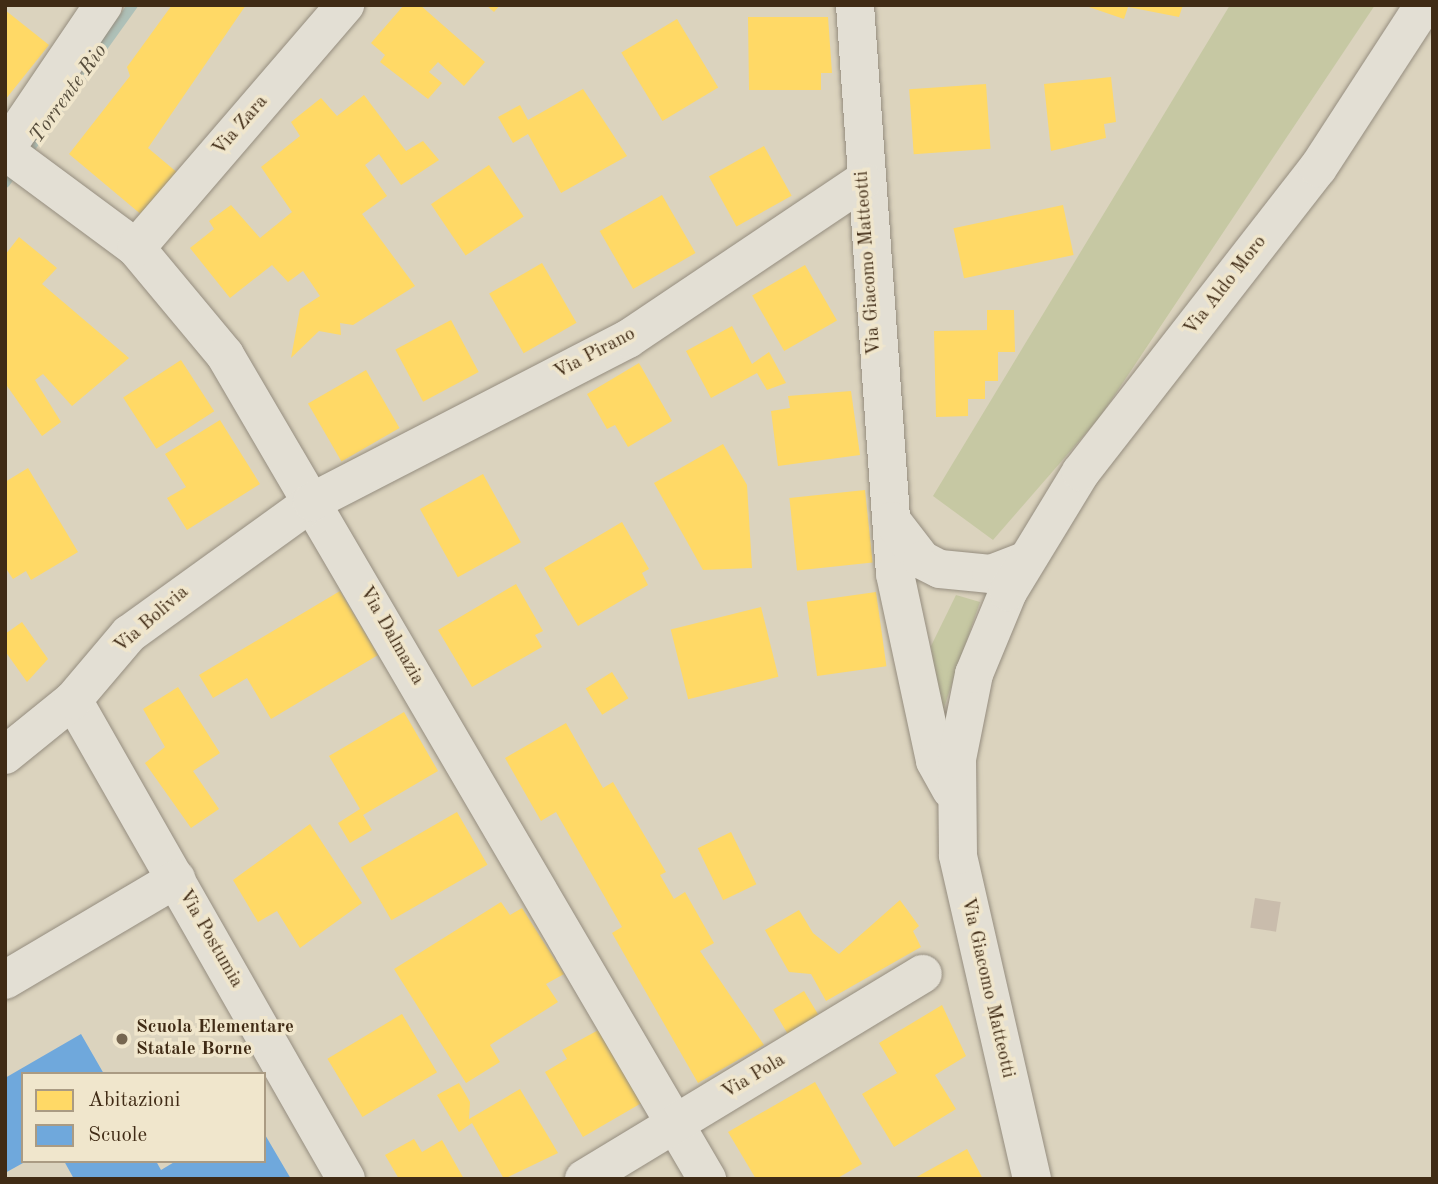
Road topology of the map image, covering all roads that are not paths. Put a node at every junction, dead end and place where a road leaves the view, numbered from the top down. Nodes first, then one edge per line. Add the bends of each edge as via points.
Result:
1 (103, 5) edge
2 (345, 5) edge
3 (855, 5) edge
4 (1424, 5) edge
5 (8, 152) edge
6 (863, 181) junction
7 (136, 247) junction
8 (312, 502) junction
9 (892, 521) junction
10 (1023, 562) junction
11 (73, 700) junction
12 (5, 755) edge
13 (954, 795) junction
14 (176, 879) junction
15 (923, 974) dead end
16 (5, 980) edge
17 (676, 1124) junction
18 (346, 1179) edge
19 (584, 1179) edge
20 (707, 1179) edge
21 (1032, 1179) edge

1 - 5 street
2 - 7 street, Via Zara
3 - 6 street, Via Giacomo Matteotti
4 - 10 street, Via Aldo Moro via 1318,168 1081,472
5 - 7 street, Via Dalmazia
6 - 8 street, Via Pirano via 628,339
6 - 9 street, Via Giacomo Matteotti
7 - 8 street, Via Dalmazia via 225,355
8 - 11 street, Via Bolivia via 139,626
8 - 17 street, Via Dalmazia
9 - 10 street via 922,559 940,569 991,574
9 - 13 street, Via Giacomo Matteotti via 895,574 935,761
10 - 13 street, Via Giacomo Matteotti via 974,674
11 - 12 street, Via Bolivia
11 - 14 street, Via Postumia
13 - 21 street, Via Giacomo Matteotti via 969,923
14 - 16 street
14 - 18 street, Via Postumia
15 - 17 street, Via Pola
17 - 19 street, Via Pola
17 - 20 street, Via Dalmazia

